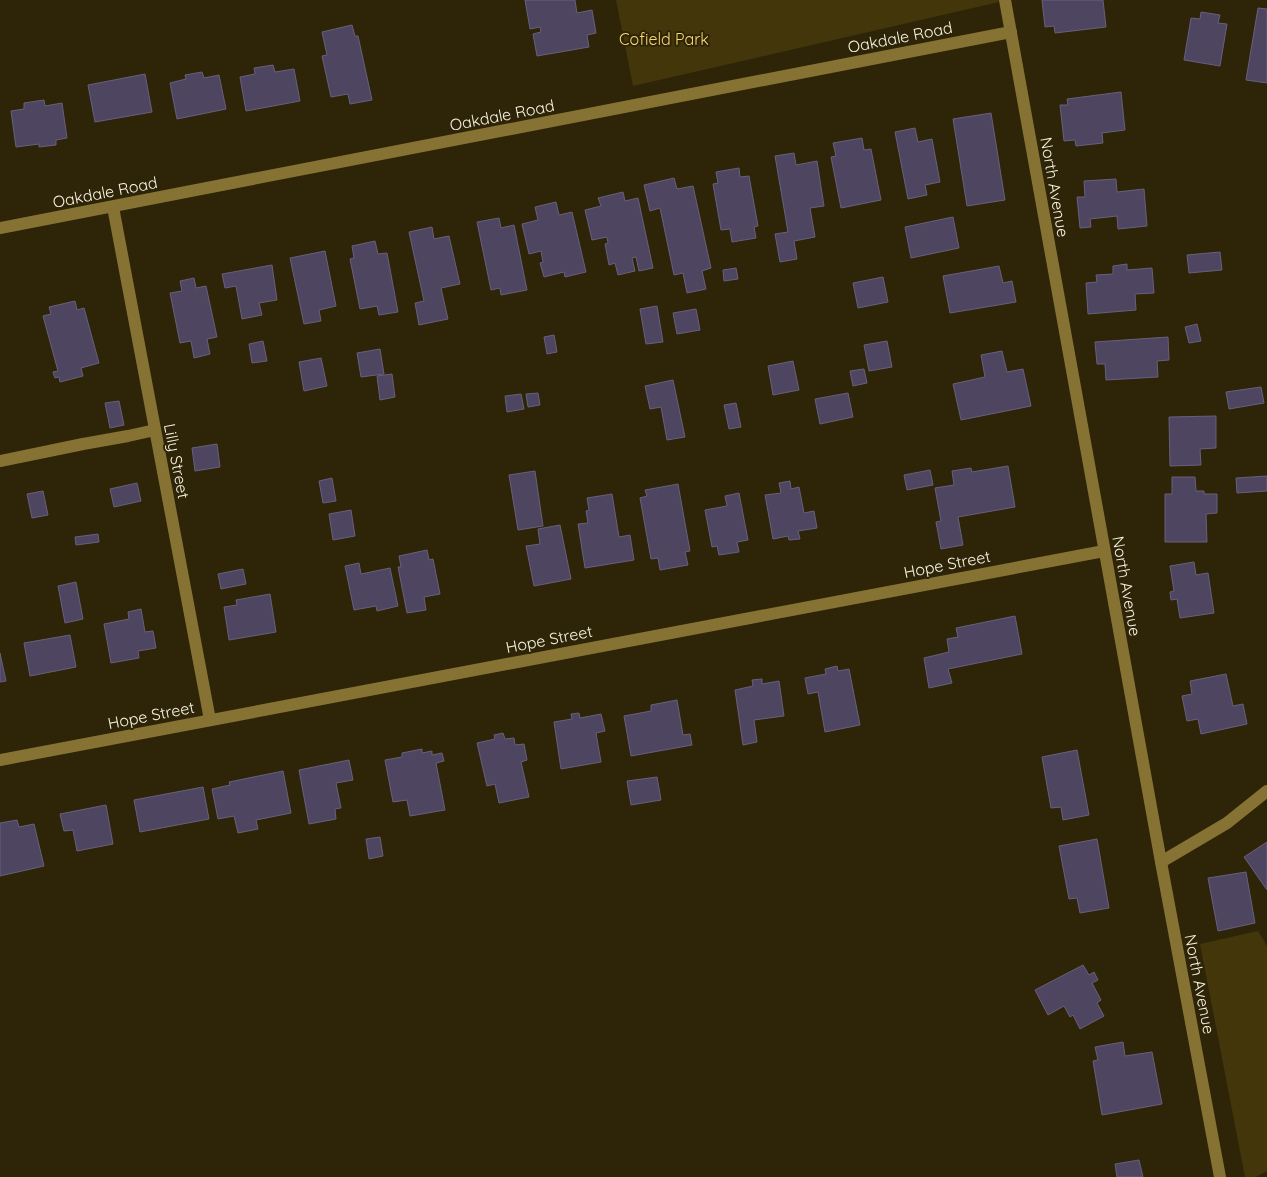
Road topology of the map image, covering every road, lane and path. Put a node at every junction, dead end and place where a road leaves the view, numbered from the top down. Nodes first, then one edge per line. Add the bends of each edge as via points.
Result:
1 (1005, 0) edge
2 (1011, 32) junction
3 (113, 207) junction
4 (0, 228) edge
5 (155, 430) junction
6 (0, 461) edge
7 (1104, 551) junction
8 (210, 720) junction
9 (0, 760) edge
10 (1267, 791) edge
11 (1161, 862) junction
12 (1220, 1177) edge

1 - 2 street, North Avenue
2 - 3 street, Oakdale Road
2 - 7 street, North Avenue
3 - 4 street, Oakdale Road
3 - 5 street, Lilly Street
5 - 6 street
5 - 8 street, Lilly Street
7 - 8 street, Hope Street
7 - 11 street, North Avenue
8 - 9 street, Hope Street
10 - 11 street via 1227,823
11 - 12 street, North Avenue

